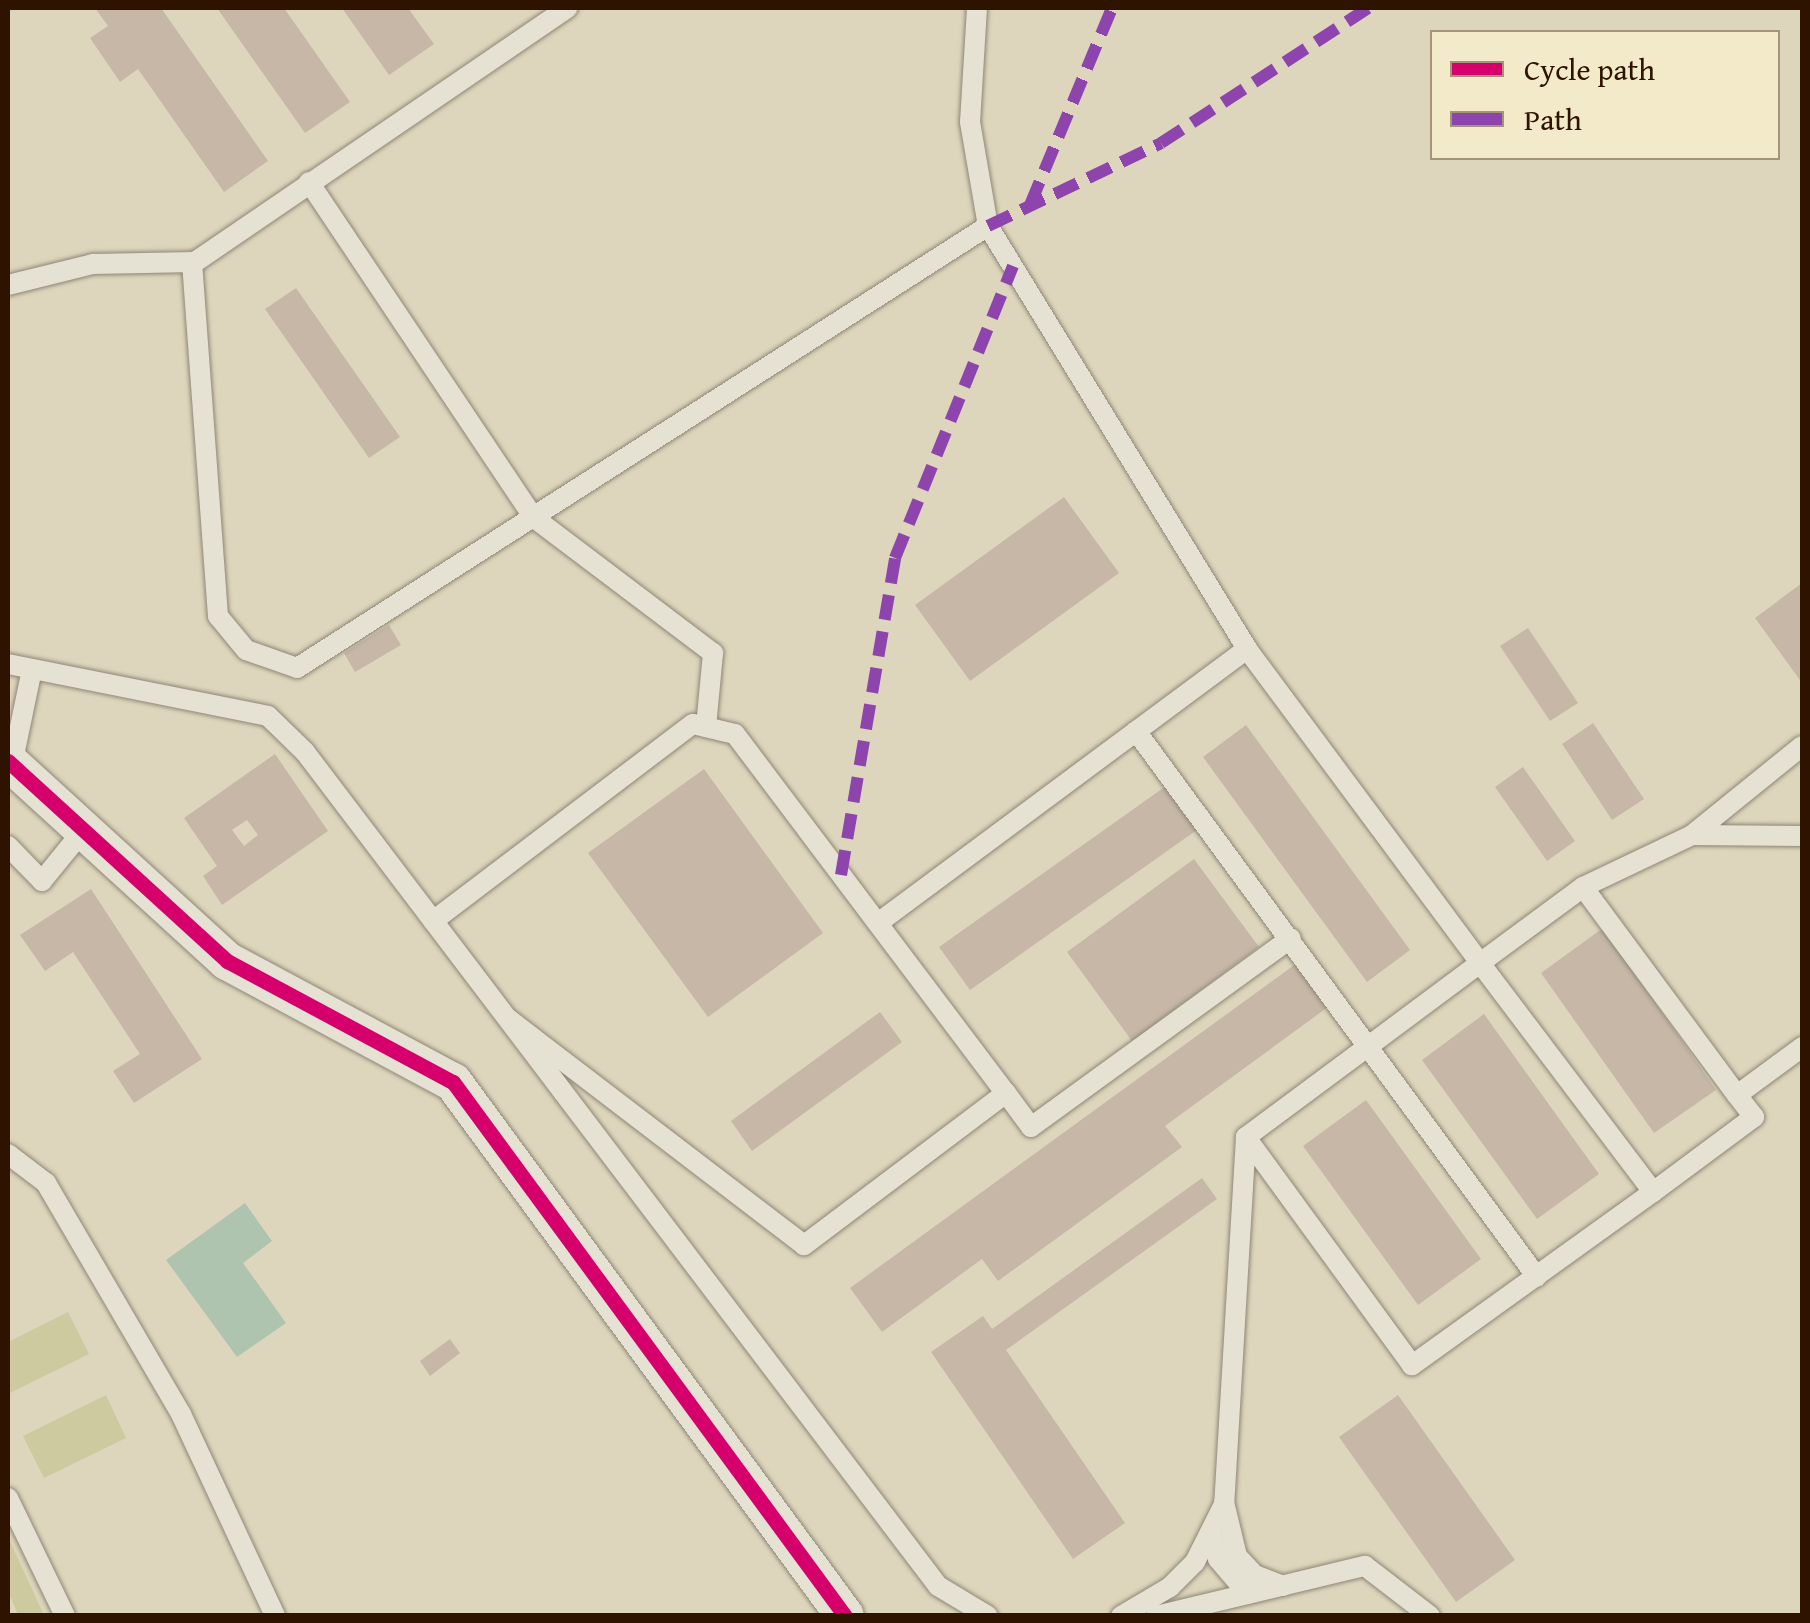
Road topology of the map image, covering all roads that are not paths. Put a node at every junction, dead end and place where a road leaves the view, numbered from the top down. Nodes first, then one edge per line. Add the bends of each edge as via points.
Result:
1 (568, 8) edge
2 (977, 8) edge
3 (310, 182) junction
4 (988, 226) junction
5 (192, 262) junction
6 (8, 285) edge
7 (533, 517) junction
8 (1247, 649) junction
9 (8, 664) edge
10 (32, 669) junction
11 (706, 727) junction
12 (1136, 731) junction
13 (1802, 746) edge
14 (10, 763) edge
15 (82, 832) junction
16 (1692, 834) junction
17 (1802, 836) edge
18 (8, 846) edge
19 (1583, 887) junction
20 (433, 920) junction
21 (878, 923) junction
22 (1291, 938) junction
23 (1480, 963) junction
24 (508, 1018) junction
25 (1370, 1045) junction
26 (1802, 1047) edge
27 (1006, 1092) junction
28 (1737, 1095) junction
29 (1246, 1137) junction
30 (8, 1154) edge
31 (1653, 1192) junction
32 (1537, 1278) junction
33 (8, 1498) edge
34 (1224, 1502) junction
35 (1212, 1536) junction
36 (1283, 1586) junction
37 (1248, 1594) junction
38 (64, 1616) edge
39 (275, 1616) edge
40 (845, 1616) edge
41 (988, 1616) edge
42 (1121, 1616) edge
43 (1156, 1616) edge
44 (1430, 1616) edge

1 - 3 lane
2 - 4 lane via 970,122
3 - 5 lane
3 - 7 lane
4 - 7 lane
4 - 8 lane
5 - 6 lane via 93,264
5 - 7 lane via 218,616 246,650 297,668
7 - 11 lane via 714,653
8 - 12 lane
8 - 23 lane
9 - 10 lane
10 - 14 lane
10 - 20 lane via 268,716 305,752
11 - 20 lane via 693,724
11 - 21 lane via 735,734
12 - 21 lane
12 - 22 lane
13 - 16 lane
14 - 15 street
15 - 18 lane via 42,881
15 - 40 street via 227,961 453,1082
16 - 17 lane
16 - 19 lane
19 - 23 lane
19 - 28 lane
20 - 24 lane
21 - 27 lane
22 - 25 lane
22 - 27 lane via 1031,1127
23 - 25 lane
23 - 31 lane
24 - 27 lane via 804,1245
24 - 41 lane via 938,1586
25 - 29 lane
25 - 32 lane
26 - 28 lane
28 - 31 lane via 1754,1117
29 - 32 lane via 1412,1365
29 - 34 lane
30 - 39 lane via 46,1183 181,1414
31 - 32 lane
33 - 38 lane
34 - 35 lane
34 - 36 lane via 1237,1556 1255,1575
35 - 37 lane via 1218,1559
35 - 42 lane via 1170,1587
36 - 37 lane
36 - 44 lane via 1364,1566
37 - 43 lane

